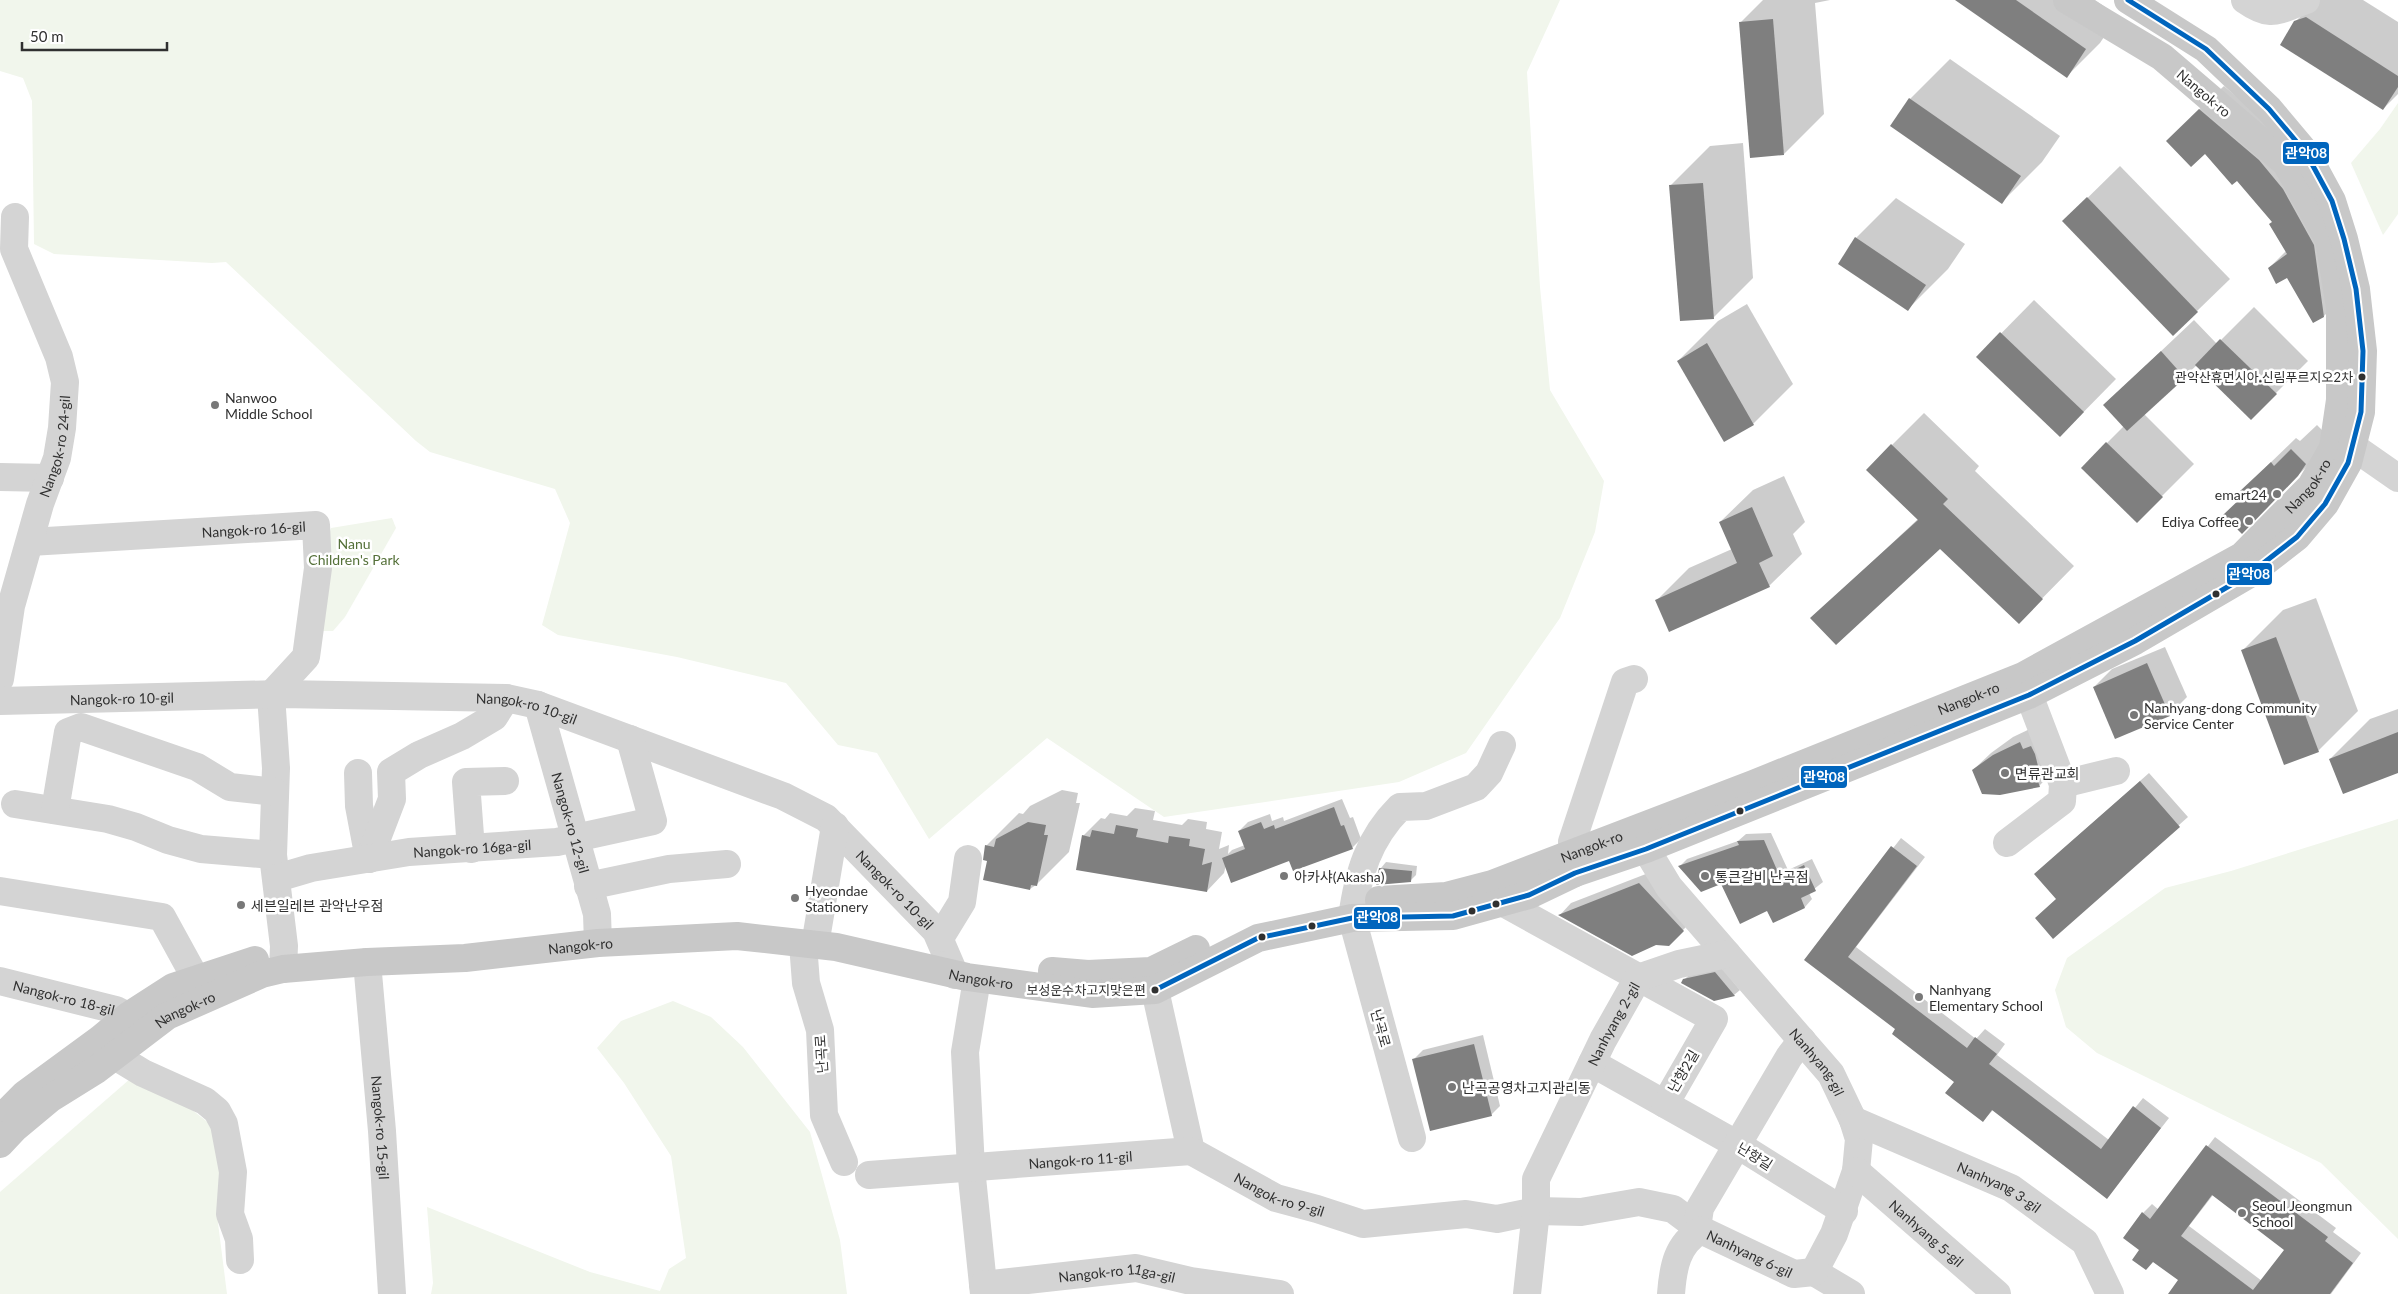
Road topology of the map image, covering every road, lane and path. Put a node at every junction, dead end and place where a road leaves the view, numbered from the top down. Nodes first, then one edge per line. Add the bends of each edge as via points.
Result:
1 (2067, 0) edge
2 (2128, 0) edge
3 (2245, 0) edge
4 (2306, 0) edge
5 (15, 217) dead end
6 (2352, 446) junction
7 (0, 478) edge
8 (50, 478) junction
9 (2398, 478) edge
10 (30, 542) junction
11 (0, 679) edge
12 (1634, 679) dead end
13 (271, 695) junction
14 (2029, 695) junction
15 (86, 698) junction
16 (506, 698) junction
17 (0, 701) edge
18 (538, 705) junction
19 (81, 727) junction
20 (630, 739) junction
21 (1502, 745) dead end
22 (2116, 771) dead end
23 (358, 773) dead end
24 (506, 781) dead end
25 (2063, 784) junction
26 (275, 792) junction
27 (15, 804) dead end
28 (55, 810) junction
29 (835, 826) junction
30 (574, 839) junction
31 (2007, 843) dead end
32 (471, 849) junction
33 (1646, 850) junction
34 (369, 859) junction
35 (968, 859) dead end
36 (1574, 862) junction
37 (727, 864) dead end
38 (275, 866) junction
39 (588, 886) junction
40 (0, 891) edge
41 (1502, 902) junction
42 (1354, 910) junction
43 (598, 937) junction
44 (812, 940) junction
45 (1727, 954) junction
46 (367, 962) junction
47 (283, 963) junction
48 (955, 963) junction
49 (1638, 978) junction
50 (196, 979) junction
51 (0, 981) edge
52 (1155, 990) junction
53 (128, 1016) junction
54 (1802, 1040) junction
55 (115, 1056) junction
56 (1592, 1063) junction
57 (1665, 1104) junction
58 (0, 1119) edge
59 (1853, 1120) junction
60 (1412, 1138) dead end
61 (0, 1144) edge
62 (1738, 1145) junction
63 (1191, 1151) junction
64 (844, 1162) dead end
65 (971, 1168) junction
66 (1856, 1171) junction
67 (868, 1176) dead end
68 (1536, 1211) junction
69 (1844, 1211) junction
70 (1699, 1229) junction
71 (240, 1260) dead end
72 (1814, 1272) junction
73 (983, 1289) edge
74 (392, 1294) edge
75 (1280, 1294) edge
76 (1527, 1294) edge
77 (1672, 1294) edge
78 (1851, 1294) edge
79 (1997, 1294) edge
80 (2110, 1294) edge

1 - 36 main road, Nangok-ro via 2162,57 2286,163 2329,240 2340,308 2340,400 2333,448 2311,486 2242,556 2023,676 1753,784
2 - 6 main road, Nangok-ro via 2206,49 2269,109 2306,153 2332,201 2356,289 2363,351 2361,412
3 - 4 street via 2270,13
5 - 8 street, Nangok-ro 24-gil via 14,250 59,356 64,382 62,428
6 - 9 street
6 - 14 main road, Nangok-ro via 2348,463 2325,504 2296,537 2248,575 2135,641
7 - 8 street
8 - 10 street, Nangok-ro 24-gil
10 - 11 street, Nangok-ro 24-gil via 11,606
10 - 13 street, Nangok-ro 16-gil via 316,525 318,568 306,657
12 - 36 street via 1625,682 1572,842
13 - 15 street, Nangok-ro 10-gil
13 - 16 street, Nangok-ro 10-gil
13 - 26 street
14 - 25 street
14 - 33 main road, Nangok-ro
15 - 17 street, Nangok-ro 10-gil
15 - 19 street
16 - 18 street, Nangok-ro 10-gil
16 - 34 street via 494,717 391,772 392,799
18 - 20 street, Nangok-ro 10-gil
18 - 30 street, Nangok-ro 12-gil
19 - 26 street via 197,767 230,787
19 - 28 street via 68,732
20 - 29 street, Nangok-ro 10-gil via 783,796
20 - 30 street, Nangok-ro 16ga-gil via 652,821
21 - 42 street via 1489,773 1476,787 1426,806 1400,807 1391,816 1365,857
22 - 25 street
23 - 34 street via 359,806
24 - 32 street via 466,782
25 - 31 street via 2062,801
26 - 38 street
27 - 28 street
28 - 38 street via 108,819 168,840
29 - 44 street, 난곡로
29 - 48 street, Nangok-ro 10-gil via 936,931
30 - 32 street, Nangok-ro 16ga-gil
30 - 39 street, Nangok-ro 12-gil
32 - 34 street, Nangok-ro 16ga-gil via 409,852
33 - 36 main road, Nangok-ro
33 - 45 street, Nanhyang-gil via 1669,887
34 - 38 street, Nangok-ro 16ga-gil via 311,868
35 - 48 street
36 - 41 main road, Nangok-ro via 1529,895
36 - 42 main road, Nangok-ro via 1446,896
37 - 39 street via 669,870
38 - 47 street
39 - 43 street, Nangok-ro 12-gil via 597,914
40 - 50 street, Nangok-ro via 162,917
41 - 42 main road, Nangok-ro via 1453,916
41 - 49 street
42 - 48 main road, Nangok-ro via 1256,920 1150,971 1088,974
42 - 52 main road, Nangok-ro via 1258,938
42 - 60 street, 난곡로
43 - 44 main road, Nangok-ro via 737,936
43 - 46 main road, Nangok-ro via 465,958
43 - 47 main road, Nangok-ro via 399,950
44 - 48 main road, Nangok-ro via 836,947
44 - 64 street, 난곡로 via 806,983 820,1030 824,1115
45 - 49 street, Nanhyang 2-gil via 1679,964
45 - 54 street, Nanhyang-gil
46 - 47 main road, Nangok-ro
46 - 74 street, Nangok-ro 15-gil
47 - 50 main road, Nangok-ro via 260,959
47 - 55 main road, Nangok-ro via 167,1016
48 - 52 main road, Nangok-ro via 1092,994
48 - 65 street via 965,1052
49 - 56 street, Nanhyang 2-gil
49 - 57 street, 난향2길 via 1714,1018
50 - 53 main road, Nangok-ro via 173,987
51 - 53 street, Nangok-ro 18-gil via 116,1010
52 - 63 street
53 - 58 main road, Nangok-ro via 25,1094
54 - 59 street, Nanhyang-gil via 1831,1074
54 - 62 street
55 - 61 main road, Nangok-ro via 51,1098
55 - 71 street via 205,1101 217,1111 224,1124 234,1172 230,1214 239,1239
56 - 57 street, 난향2길
56 - 68 street, Nanhyang 2-gil via 1536,1179
57 - 62 street, 난향길
59 - 66 street, Nanhyang-gil via 1859,1139
59 - 80 street, Nanhyang 3-gil via 2011,1188 2085,1242
62 - 69 street, 난향길
62 - 70 street via 1700,1208
63 - 65 street, Nangok-ro 11-gil
63 - 68 street, Nangok-ro 9-gil via 1276,1198 1363,1224 1466,1214 1497,1219
65 - 67 street, Nangok-ro 11-gil
65 - 73 street
66 - 69 street, Nanhyang-gil
66 - 79 street, Nanhyang 5-gil
68 - 70 street, Nangok-ro 9-gil via 1581,1212 1638,1202 1673,1209
68 - 76 street
69 - 72 street, Nanhyang-gil
70 - 72 street, Nanhyang 6-gil via 1794,1274
70 - 77 street, Nanhyang 6-gil via 1688,1238 1680,1252 1672,1279
72 - 78 street
73 - 75 street, Nangok-ro 11ga-gil via 1136,1268 1191,1281

